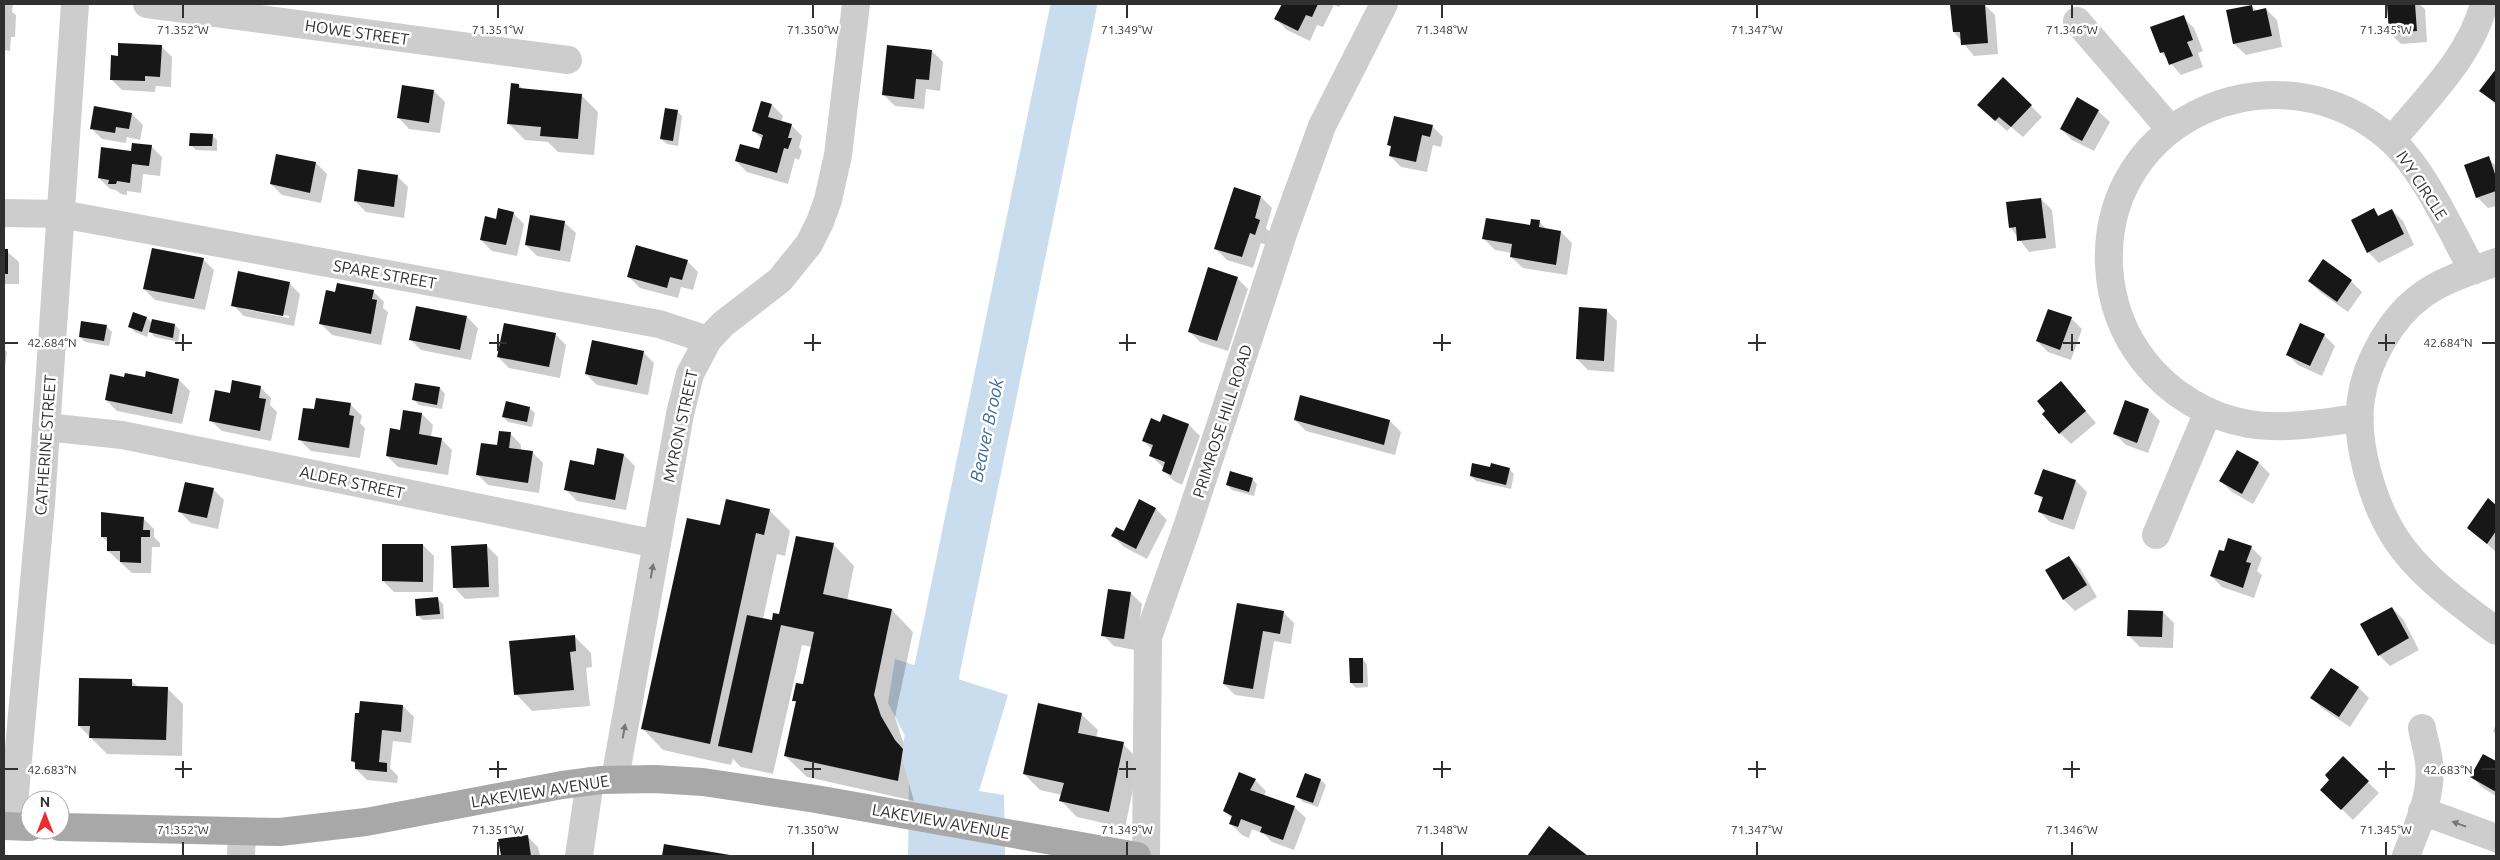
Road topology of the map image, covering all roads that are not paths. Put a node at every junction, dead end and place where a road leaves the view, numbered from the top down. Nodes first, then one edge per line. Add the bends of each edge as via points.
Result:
1 (75, 4) edge
2 (147, 4) edge
3 (856, 4) edge
4 (1384, 4) edge
5 (2484, 4) edge
6 (2077, 21) dead end
7 (568, 60) dead end
8 (2171, 130) junction
9 (2392, 140) junction
10 (4, 213) edge
11 (61, 214) junction
12 (2485, 266) edge
13 (708, 340) junction
14 (2208, 412) junction
15 (2360, 418) junction
16 (46, 427) junction
17 (2156, 535) dead end
18 (657, 544) junction
19 (2495, 627) edge
20 (2422, 728) dead end
21 (603, 780) junction
22 (2422, 811) junction
23 (15, 826) edge
24 (70, 828) edge
25 (2496, 838) edge
26 (241, 844) edge
27 (578, 856) edge
28 (1137, 856) edge
29 (1146, 856) edge
30 (2406, 856) edge

1 - 11 street, CATHERINE STREET
2 - 7 street, HOWE STREET
3 - 13 street, MYRON STREET via 838,155 820,222 809,244 780,280 723,324
4 - 29 street, PRIMROSE HILL ROAD via 1322,126 1148,637
5 - 9 street via 2471,38 2458,60
6 - 8 street
8 - 9 street, IVY CIRCLE via 2212,106 2259,94 2283,94 2308,96 2331,103 2373,125
8 - 14 street, IVY CIRCLE via 2153,146 2126,187 2111,233 2110,281 2124,328 2140,356 2167,386
9 - 12 street, IVY CIRCLE
10 - 11 street, SPARE STREET
11 - 13 street, SPARE STREET via 660,324
11 - 16 street, CATHERINE STREET
12 - 15 street via 2443,282 2420,296 2400,318 2384,338 2374,358 2361,398
13 - 18 street, MYRON STREET via 686,387
14 - 15 street, IVY CIRCLE via 2247,424 2268,426
14 - 17 street
15 - 19 street via 2370,479 2396,539 2426,575
16 - 18 street, ALDER STREET via 122,435
16 - 23 street, CATHERINE STREET
21 -> 18 street, MYRON STREET
20 - 22 street via 2429,763 2429,784
21 - 26 main road, LAKEVIEW AVENUE via 366,822 280,832
21 - 27 street, MYRON STREET
21 - 28 main road, LAKEVIEW AVENUE via 710,783 889,811
25 -> 22 street
22 - 30 street
24 - 26 main road, LAKEVIEW AVENUE

